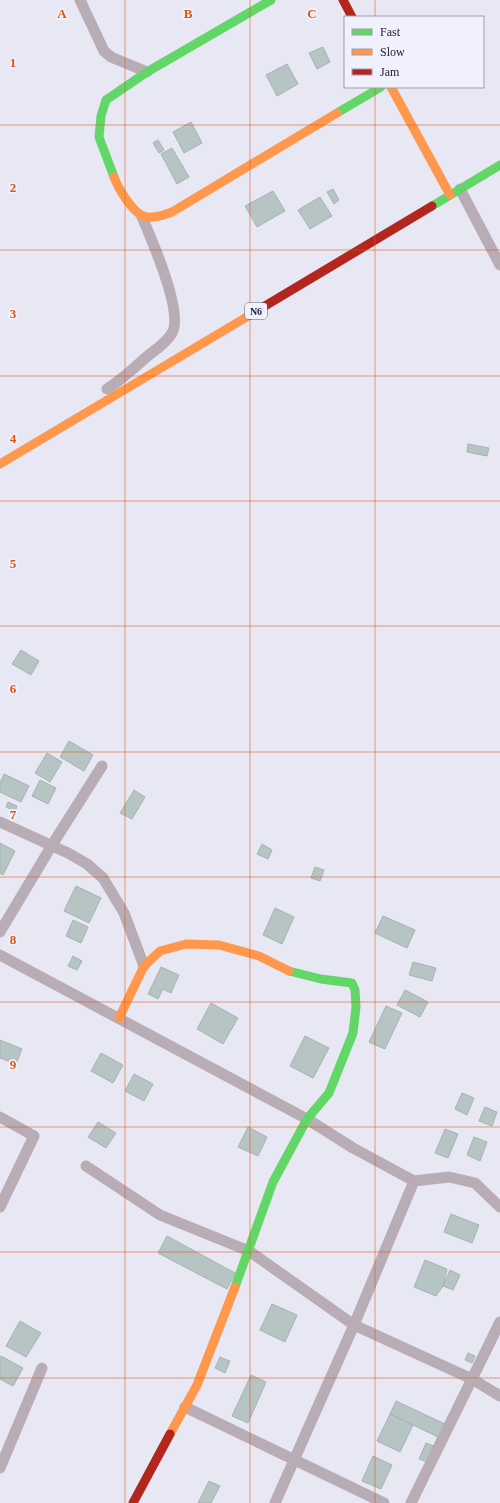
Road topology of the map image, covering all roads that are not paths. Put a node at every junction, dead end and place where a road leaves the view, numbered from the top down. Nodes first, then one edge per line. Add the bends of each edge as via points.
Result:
1 (80, 0) edge
2 (271, 0) edge
3 (343, 0) edge
4 (351, 16) edge
5 (147, 72) junction
6 (379, 88) edge
7 (392, 88) edge
8 (500, 165) edge
9 (460, 189) junction
10 (450, 194) junction
11 (142, 217) junction
12 (500, 265) edge
13 (33, 444) junction
14 (0, 464) edge
15 (102, 766) dead end
16 (0, 822) edge
17 (52, 845) junction
18 (0, 932) edge
19 (0, 955) edge
20 (144, 966) junction
21 (119, 1018) junction
22 (0, 1118) edge
23 (307, 1119) junction
24 (86, 1166) dead end
25 (414, 1181) junction
26 (0, 1206) edge
27 (500, 1207) edge
28 (249, 1251) junction
29 (500, 1322) edge
30 (354, 1325) junction
31 (42, 1368) dead end
32 (472, 1380) junction
33 (500, 1396) edge
34 (185, 1407) junction
35 (294, 1461) junction
36 (0, 1468) edge
37 (133, 1503) edge
38 (275, 1503) edge
39 (384, 1503) edge
40 (411, 1503) edge

1 - 5 street via 104,51
2 - 5 main road
3 - 4 main road
5 - 11 main road via 106,100 99,137 119,190
6 - 11 main road via 172,212 149,218
7 - 10 main road
8 - 9 main road, N6
9 - 10 main road, N6
9 - 12 street
10 - 13 main road, N6
11 - 13 street via 154,244 173,306 173,332 115,384 50,424 37,436
13 - 14 main road, N6
15 - 17 street
16 - 17 street
17 - 18 street
17 - 20 street via 86,864 103,878 124,913
19 - 21 street
20 - 21 main road
20 - 23 main road via 160,951 186,944 219,945 259,956 286,970 321,979 352,983 356,1007 353,1033 329,1093
21 - 23 street
22 - 26 street via 34,1136
23 - 25 street via 353,1148
23 - 28 main road via 273,1182
24 - 28 street via 160,1215
25 - 27 street via 449,1177 475,1182
25 - 30 street
28 - 30 street
28 - 34 main road via 197,1385
29 - 32 street
30 - 32 street
30 - 35 street
31 - 36 street
32 - 33 street
32 - 40 street
34 - 35 street
34 - 37 main road
35 - 38 street
35 - 39 street

